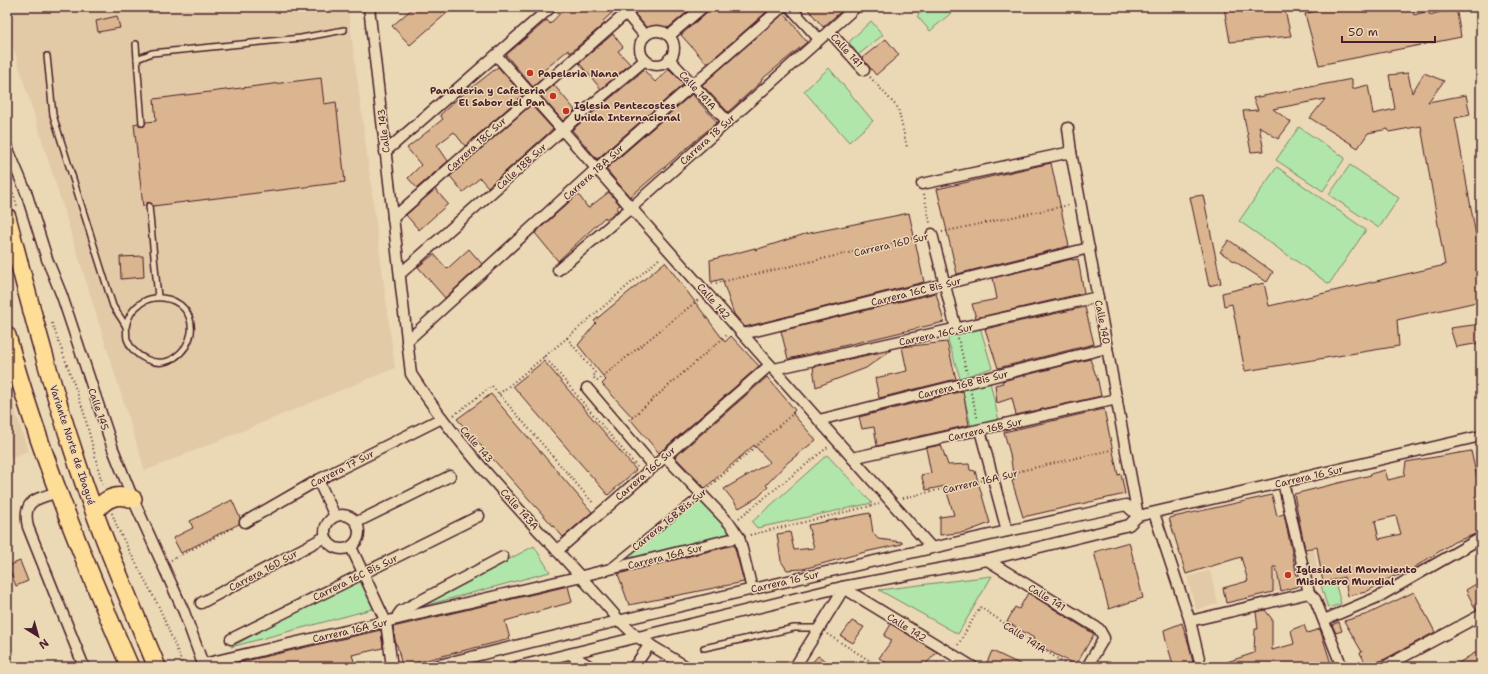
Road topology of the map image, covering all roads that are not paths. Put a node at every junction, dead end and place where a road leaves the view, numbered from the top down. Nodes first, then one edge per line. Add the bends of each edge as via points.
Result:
1 (369, 7) edge
2 (551, 7) edge
3 (703, 7) edge
4 (782, 7) edge
5 (790, 7) edge
6 (856, 7) edge
7 (626, 9) edge
8 (344, 30) dead end
9 (829, 30) junction
10 (645, 36) junction
11 (669, 36) junction
12 (819, 39) junction
13 (136, 44) dead end
14 (496, 55) junction
15 (48, 56) dead end
16 (137, 59) junction
17 (669, 59) junction
18 (645, 60) junction
19 (864, 70) road end
20 (693, 85) junction
21 (532, 94) junction
22 (727, 121) junction
23 (142, 123) dead end
24 (1068, 128) dead end
25 (563, 129) junction
26 (7, 147) edge
27 (385, 152) junction
28 (1071, 152) junction
29 (597, 168) junction
30 (922, 184) road end
31 (149, 206) dead end
32 (632, 207) junction
33 (12, 212) edge
34 (393, 218) junction
35 (932, 234) road end
36 (1089, 248) junction
37 (558, 270) dead end
38 (400, 274) junction
39 (944, 285) junction
40 (158, 297) junction
41 (1098, 297) junction
42 (126, 327) junction
43 (956, 330) junction
44 (740, 331) junction
45 (7, 336) edge
46 (407, 341) junction
47 (1107, 348) junction
48 (772, 367) junction
49 (411, 374) joint
50 (587, 388) road end
51 (1117, 399) junction
52 (442, 418) junction
53 (819, 420) junction
54 (980, 430) junction
55 (1481, 436) edge
56 (665, 456) junction
57 (852, 458) junction
58 (653, 466) junction
59 (450, 476) dead end
60 (318, 480) junction
61 (1283, 482) junction
62 (59, 492) junction
63 (701, 494) junction
64 (133, 499) junction
65 (95, 512) junction
66 (1154, 513) junction
67 (335, 516) junction
68 (479, 516) dead end
69 (1138, 516) junction
70 (245, 522) road end
71 (357, 522) junction
72 (1007, 531) junction
73 (325, 537) junction
74 (739, 537) junction
75 (1481, 538) edge
76 (351, 547) junction
77 (931, 547) junction
78 (557, 551) junction
79 (503, 558) dead end
80 (987, 560) junction
81 (605, 570) junction
82 (364, 573) junction
83 (582, 576) junction
84 (843, 587) junction
85 (752, 589) junction
86 (1309, 593) junction
87 (201, 603) dead end
88 (1481, 615) edge
89 (397, 620) junction
90 (619, 620) junction
91 (1324, 620) junction
92 (1190, 621) junction
93 (386, 622) junction
94 (818, 628) junction
95 (637, 637) junction
96 (231, 639) dead end
97 (650, 644) junction
98 (704, 648) dead end
99 (570, 654) junction
100 (204, 666) edge
101 (84, 667) edge
102 (130, 667) edge
103 (157, 667) edge
104 (392, 667) edge
105 (431, 667) edge
106 (516, 667) edge
107 (591, 667) edge
108 (634, 667) edge
109 (687, 667) edge
110 (795, 667) edge
111 (972, 667) edge
112 (1087, 667) edge
113 (1201, 667) edge
114 (1342, 667) edge
115 (1384, 667) edge

1 - 27 street, Calle 143
2 - 14 street
3 - 11 street
4 - 20 street, Carrera 18A Sur
5 - 12 street, Calle 141
6 - 9 street, Carrera 18 Sur
7 - 10 street
7 - 21 street, Carrera 18C Sur
8 - 16 lane via 301,38 152,53
9 - 12 street, Carrera 18 Sur
9 - 19 street, Calle 141
10 - 11 street via 657,31
10 - 18 street via 640,48
11 - 17 street via 674,48
12 - 22 street, Carrera 18 Sur
13 - 16 lane
14 - 21 street, Calle 142
14 - 27 street
15 - 42 lane via 48,79 55,122 113,306
16 - 23 lane
17 - 18 street via 657,64
17 - 20 street, Calle 141A
18 - 25 street, Calle 18B Sur
20 - 22 street, Calle 141A
20 - 29 street, Carrera 18A Sur
21 - 25 street, Calle 142
21 - 34 street, Carrera 18C Sur
22 - 32 street, Carrera 18 Sur
24 - 28 street, Calle 140
25 - 29 street, Calle 142
25 - 38 street, Calle 18B Sur
26 - 64 street, Calle 145 via 26,192 113,449
27 - 34 street, Calle 143
28 - 30 street
28 - 36 street, Calle 140
29 - 32 street, Calle 142
29 - 46 street, Carrera 18A Sur
31 - 40 lane
32 - 37 street, Carrera 18 Sur
32 - 44 street, Calle 142
33 - 65 highway, Variante Norte de Ibagué via 39,336
34 - 38 street, Calle 143
35 - 39 street
36 - 39 street, Carrera 16C Bis Sur
36 - 41 street, Calle 140
38 - 46 street, Calle 143
39 - 43 street
39 - 44 street, Carrera 16C Bis Sur
40 - 42 lane via 142,301 136,306
40 - 42 lane via 169,298 186,312 191,333 188,344 181,353 166,360 150,361 132,348 127,338
41 - 43 street, Carrera 16C Sur
41 - 47 street, Calle 140
43 - 48 street, Carrera 16C Sur
44 - 48 street, Calle 142
45 - 62 highway via 18,376
46 - 49 street, Calle 143
47 - 51 street, Calle 140
47 - 53 street, Carrera 16B Bis Sur
48 - 53 street, Calle 142
48 - 56 street, Carrera 16C Sur
49 - 52 street, Calle 143A
50 - 58 street
51 - 54 street, Carrera 16B Sur
51 - 69 street, Calle 140
52 - 60 street, Carrera 17 Sur
52 - 78 street, Calle 143A
53 - 57 street, Calle 142
54 - 57 street, Carrera 16B Sur
54 - 72 street
55 - 61 street, Carrera 16 Sur
56 - 58 street, Carrera 16C Sur
56 - 63 street
57 - 77 street, Calle 142
58 - 78 street, Carrera 16C Sur
59 - 71 street
60 - 67 street
60 - 70 street, Carrera 17 Sur
61 - 66 street, Carrera 16 Sur
61 - 86 street
62 - 101 street via 35,500 27,506 25,514
62 - 102 highway
63 - 74 street
63 - 81 lane, Carrera 16B Bis Sur
64 - 65 highway via 120,496 107,499
64 - 100 street, Calle 145 via 184,612
65 - 103 highway, Variante Norte de Ibagué
66 - 69 street, Carrera 16 Sur
66 - 92 street
67 - 71 street via 350,515
67 - 73 street via 325,527
68 - 82 street, Carrera 16C Bis Sur
69 - 72 street, Carrera 16 Sur via 1126,505
69 - 80 street, Carrera 16 Sur via 1129,525
71 - 76 street via 360,532 357,541
72 - 77 street, Carrera 16 Sur
73 - 76 street via 331,545 340,549
73 - 87 street, Carrera 16D Sur
74 - 81 street, Carrera 16A Sur
74 - 85 street
75 - 91 street via 1378,597
76 - 82 street
77 - 85 street, Carrera 16 Sur
78 - 83 street, Calle 143A
79 - 89 street via 401,611
80 - 84 street, Carrera 16 Sur
80 - 112 street, Calle 141 via 1099,629 1104,638
81 - 83 street, Carrera 16A Sur
82 - 93 street
82 - 96 street, Carrera 16C Bis Sur
83 - 89 street, Carrera 16A Sur
83 - 90 street, Calle 143A
84 - 94 street
84 - 95 street, Carrera 16 Sur
84 - 111 street, Calle 142
85 - 90 street, Carrera 16 Sur
86 - 91 street via 1315,599
86 - 92 street
88 - 115 street
89 - 93 street, Carrera 16A Sur
90 - 95 street, Calle 143A
90 - 105 street, Carrera 16 Sur
91 - 114 street
92 - 113 street
93 - 100 street, Carrera 16A Sur
93 - 104 street
94 - 98 lane via 794,628
94 - 110 street
95 - 97 street
95 - 99 street, Carrera 16 Sur
97 - 108 street
97 - 109 street
99 - 106 street, Carrera 16 Sur
99 - 107 street

